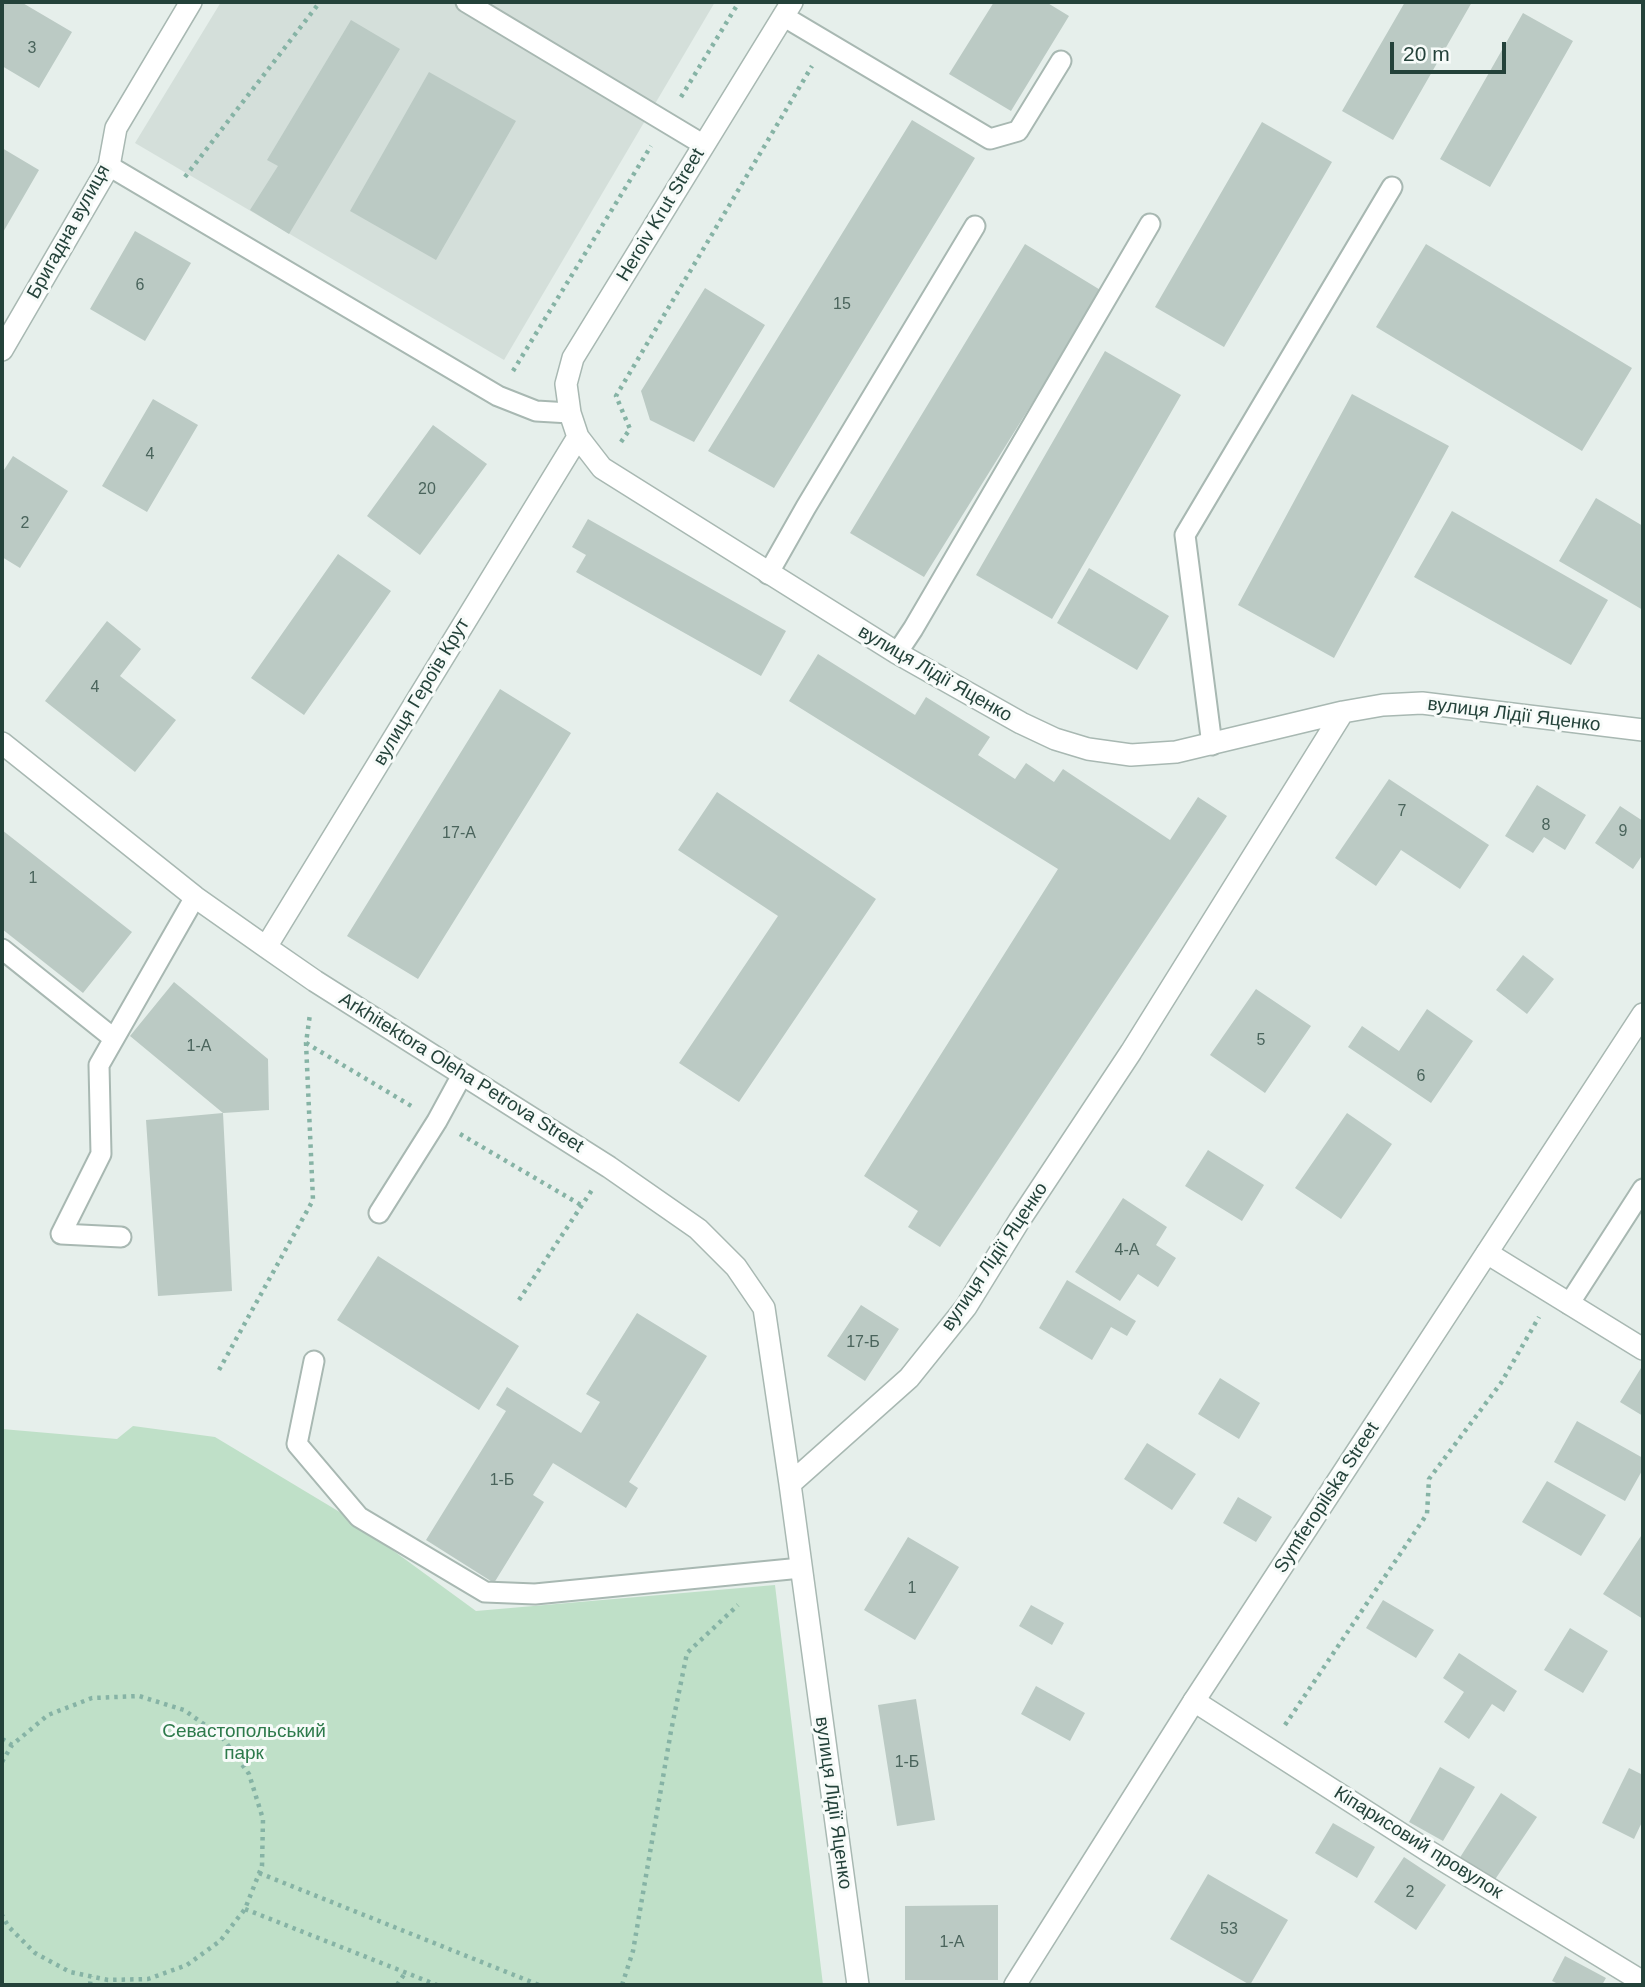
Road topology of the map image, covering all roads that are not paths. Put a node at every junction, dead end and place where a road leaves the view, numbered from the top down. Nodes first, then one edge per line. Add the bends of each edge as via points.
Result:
1 (191, 2) edge
2 (467, 2) edge
3 (787, 9) edge
4 (1061, 61) dead end
5 (704, 145) junction
6 (109, 166) junction
7 (1392, 187) dead end
8 (1150, 224) dead end
9 (975, 226) dead end
10 (2, 350) edge
11 (570, 413) junction
12 (578, 437) junction
13 (768, 574) junction
14 (897, 653) junction
15 (1343, 712) junction
16 (1643, 730) edge
17 (2, 743) edge
18 (1212, 745) junction
19 (195, 897) junction
20 (266, 947) junction
21 (2, 949) edge
22 (1643, 1014) edge
23 (113, 1037) junction
24 (462, 1074) junction
25 (1643, 1189) edge
26 (379, 1213) dead end
27 (121, 1237) dead end
28 (1487, 1253) junction
29 (1561, 1299) junction
30 (1643, 1349) edge
31 (314, 1361) dead end
32 (790, 1484) junction
33 (801, 1568) junction
34 (1194, 1701) junction
35 (1643, 1982) edge
36 (858, 1985) edge
37 (1015, 1985) edge

1 - 6 street, Бригадна вулиця via 116,128
2 - 5 lane
3 - 4 lane via 827,41 990,139 1017,131
3 - 5 street, Heroiv Krut Street
5 - 11 street, Heroiv Krut Street via 573,358 566,384
6 - 10 street, Бригадна вулиця
6 - 11 lane via 498,396 536,411
7 - 18 lane via 1185,535
8 - 14 lane
9 - 13 lane
11 - 12 street, Heroiv Krut Street
12 - 13 street, вулиця Лідії Яценко via 602,468
12 - 20 street, вулиця Героїв Крут
13 - 14 street, вулиця Лідії Яценко
14 - 18 street, вулиця Лідії Яценко via 1021,723 1088,749 1131,755
15 - 16 street, вулиця Лідії Яценко via 1422,704
15 - 18 street, вулиця Лідії Яценко
15 - 32 street, вулиця Лідії Яценко via 966,1307 909,1378
17 - 19 street, Arkhitektora Oleha Petrova Street
19 - 20 street, Arkhitektora Oleha Petrova Street
19 - 23 lane
20 - 24 street, Arkhitektora Oleha Petrova Street
21 - 23 lane
22 - 28 street, Symferopilska Street
23 - 27 lane via 99,1065 101,1154 61,1234
24 - 26 lane
24 - 32 street, Arkhitektora Oleha Petrova Street via 698,1228 736,1267 764,1308
25 - 29 lane
28 - 29 street
28 - 34 street, Symferopilska Street
29 - 30 street
31 - 33 lane via 297,1444 359,1517 485,1592 535,1594
32 - 33 street, вулиця Лідії Яценко
33 - 36 street, вулиця Лідії Яценко
34 - 35 street, Кіпарисовий провулок via 1427,1851
34 - 37 street, Symferopilska Street

